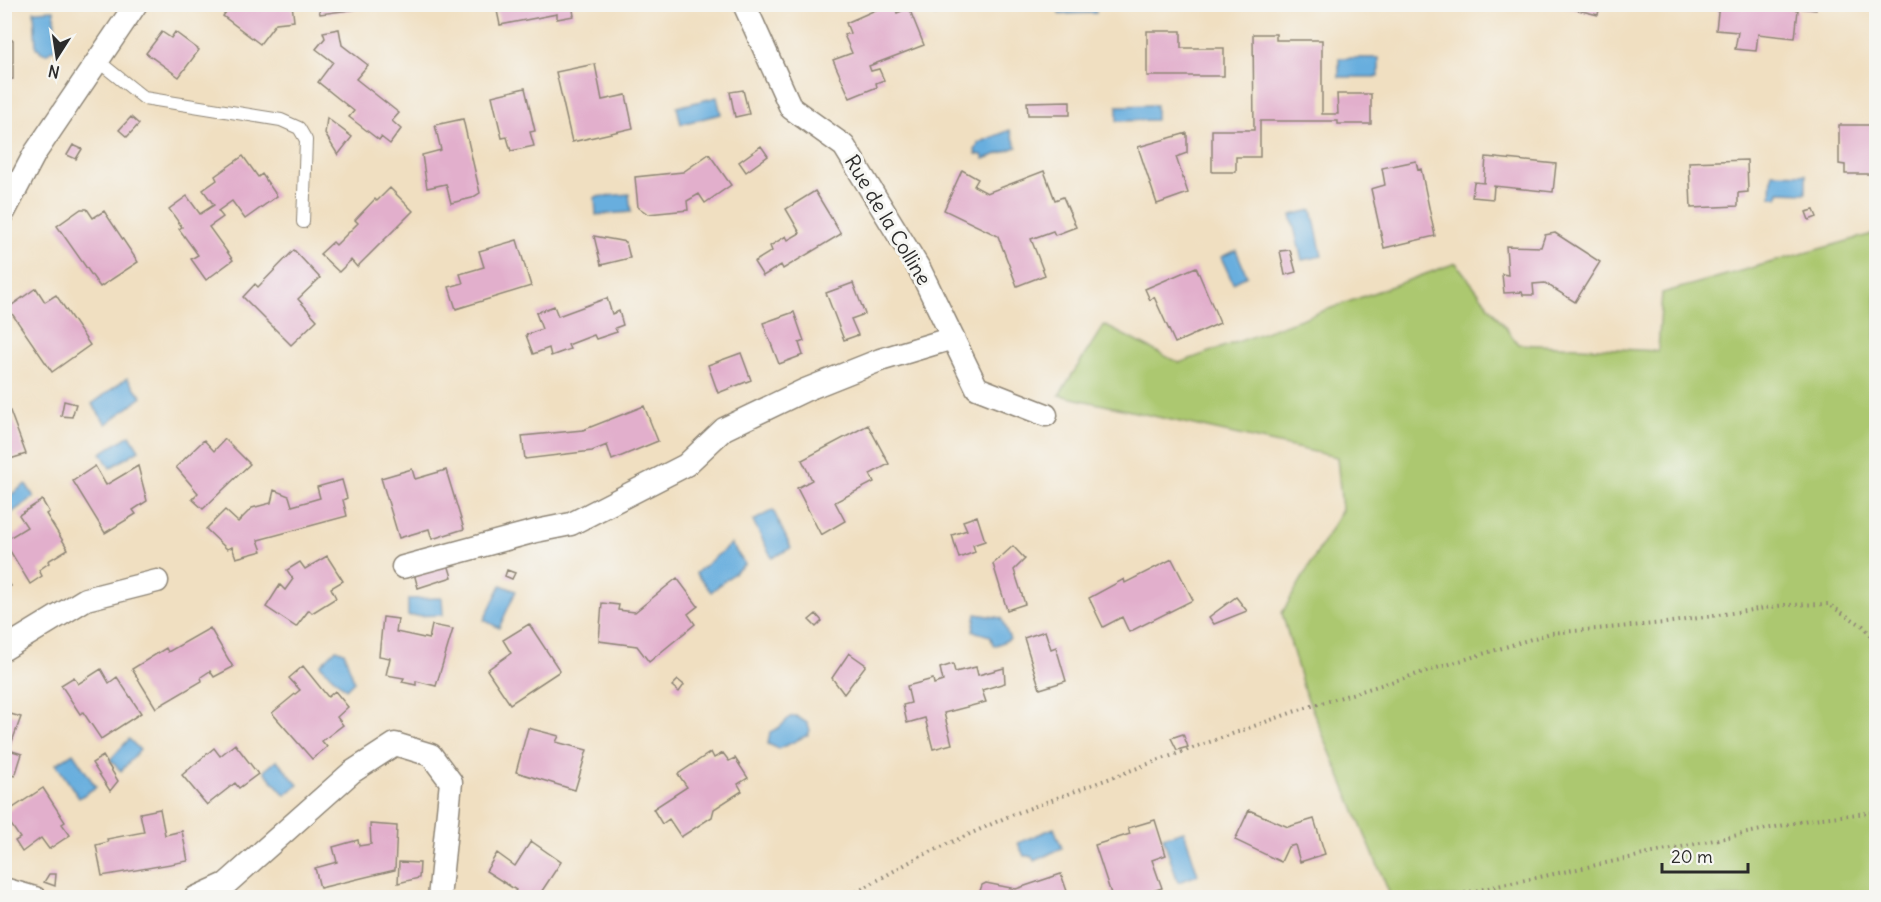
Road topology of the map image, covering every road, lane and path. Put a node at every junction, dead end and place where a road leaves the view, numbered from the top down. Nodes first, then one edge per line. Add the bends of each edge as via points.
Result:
1 (136, 4) edge
2 (744, 4) edge
3 (98, 61) junction
4 (4, 212) edge
5 (303, 222) dead end
6 (953, 338) junction
7 (1046, 415) dead end
8 (403, 567) dead end
9 (157, 581) dead end
10 (1876, 641) edge
11 (4, 649) edge
12 (1876, 812) edge
13 (4, 889) edge
14 (35, 897) edge
15 (195, 897) edge
16 (439, 897) edge
17 (846, 897) edge
18 (1441, 897) edge

1 - 3 street
2 - 6 street, Rue de la Colline via 791,108 844,146 920,270
3 - 4 street via 35,153
3 - 5 lane via 144,98 281,120 299,128 306,140
6 - 7 street, Rue de la Colline via 977,388
6 - 8 street via 880,360 724,429 686,465 571,524
9 - 11 street via 86,599
10 - 17 path via 1863,626 1828,604 1785,605 1665,623 1551,633 1296,711 1064,795 915,859
12 - 18 path via 1813,819
13 - 14 street
15 - 16 street via 226,884 352,772 396,744 431,755 451,782

